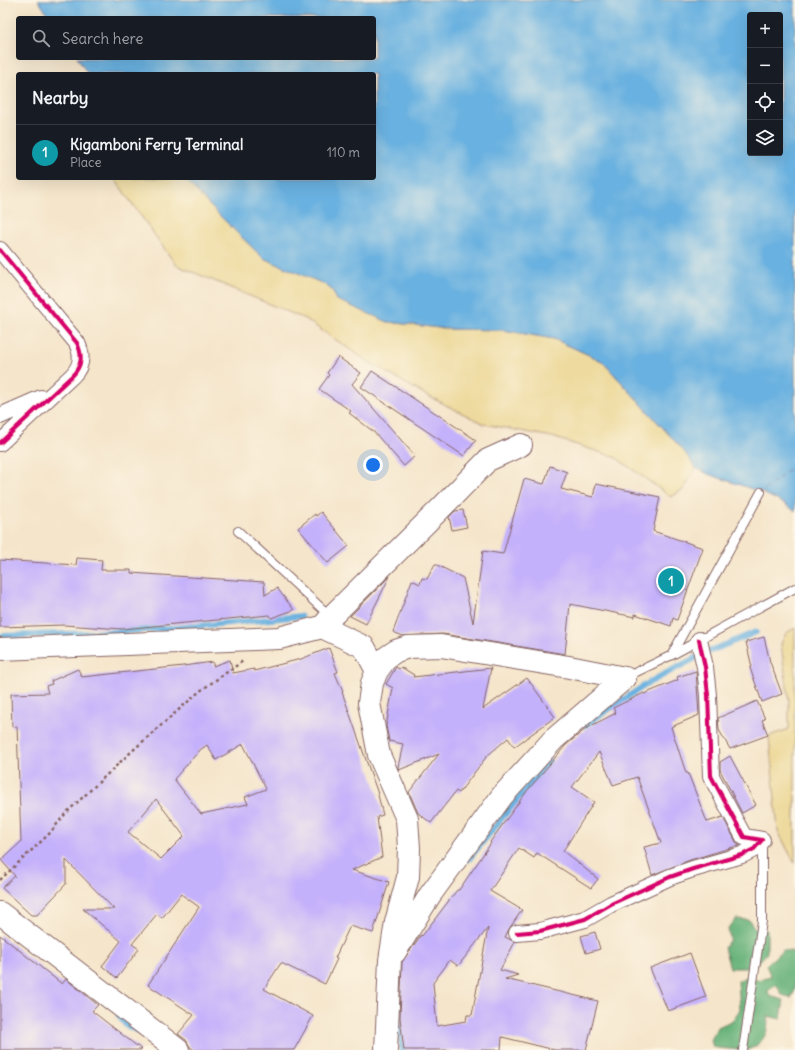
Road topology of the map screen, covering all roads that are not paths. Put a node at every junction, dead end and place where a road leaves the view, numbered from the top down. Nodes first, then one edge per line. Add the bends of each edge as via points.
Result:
1 (0, 250) edge
2 (52, 393) junction
3 (0, 416) edge
4 (0, 443) edge
5 (521, 445) dead end
6 (761, 492) dead end
7 (238, 530) dead end
8 (795, 588) edge
9 (326, 622) junction
10 (698, 640) junction
11 (0, 649) edge
12 (672, 655) junction
13 (377, 670) junction
14 (625, 678) junction
15 (762, 840) junction
16 (0, 913) edge
17 (517, 933) dead end
18 (390, 960) junction
19 (178, 1050) edge
20 (386, 1050) edge
21 (743, 1050) edge

1 - 2 street via 77,343 80,350 80,364 77,370
2 - 3 street
2 - 4 street
5 - 9 main road via 488,460
6 - 12 lane
7 - 9 lane
8 - 10 lane
9 - 11 main road via 279,638
9 - 13 main road via 364,647
10 - 12 lane
10 - 15 street via 705,667 708,695 711,776 744,837
12 - 14 lane
13 - 14 main road via 387,657 396,651 408,647 441,646
13 - 18 main road via 369,703 379,755 407,819 409,848 408,877 396,922
14 - 18 main road via 553,740 502,796 430,895
15 - 17 street via 754,849 742,855 670,877 585,919 540,931
15 - 21 lane via 762,921
16 - 19 main road
18 - 20 main road

